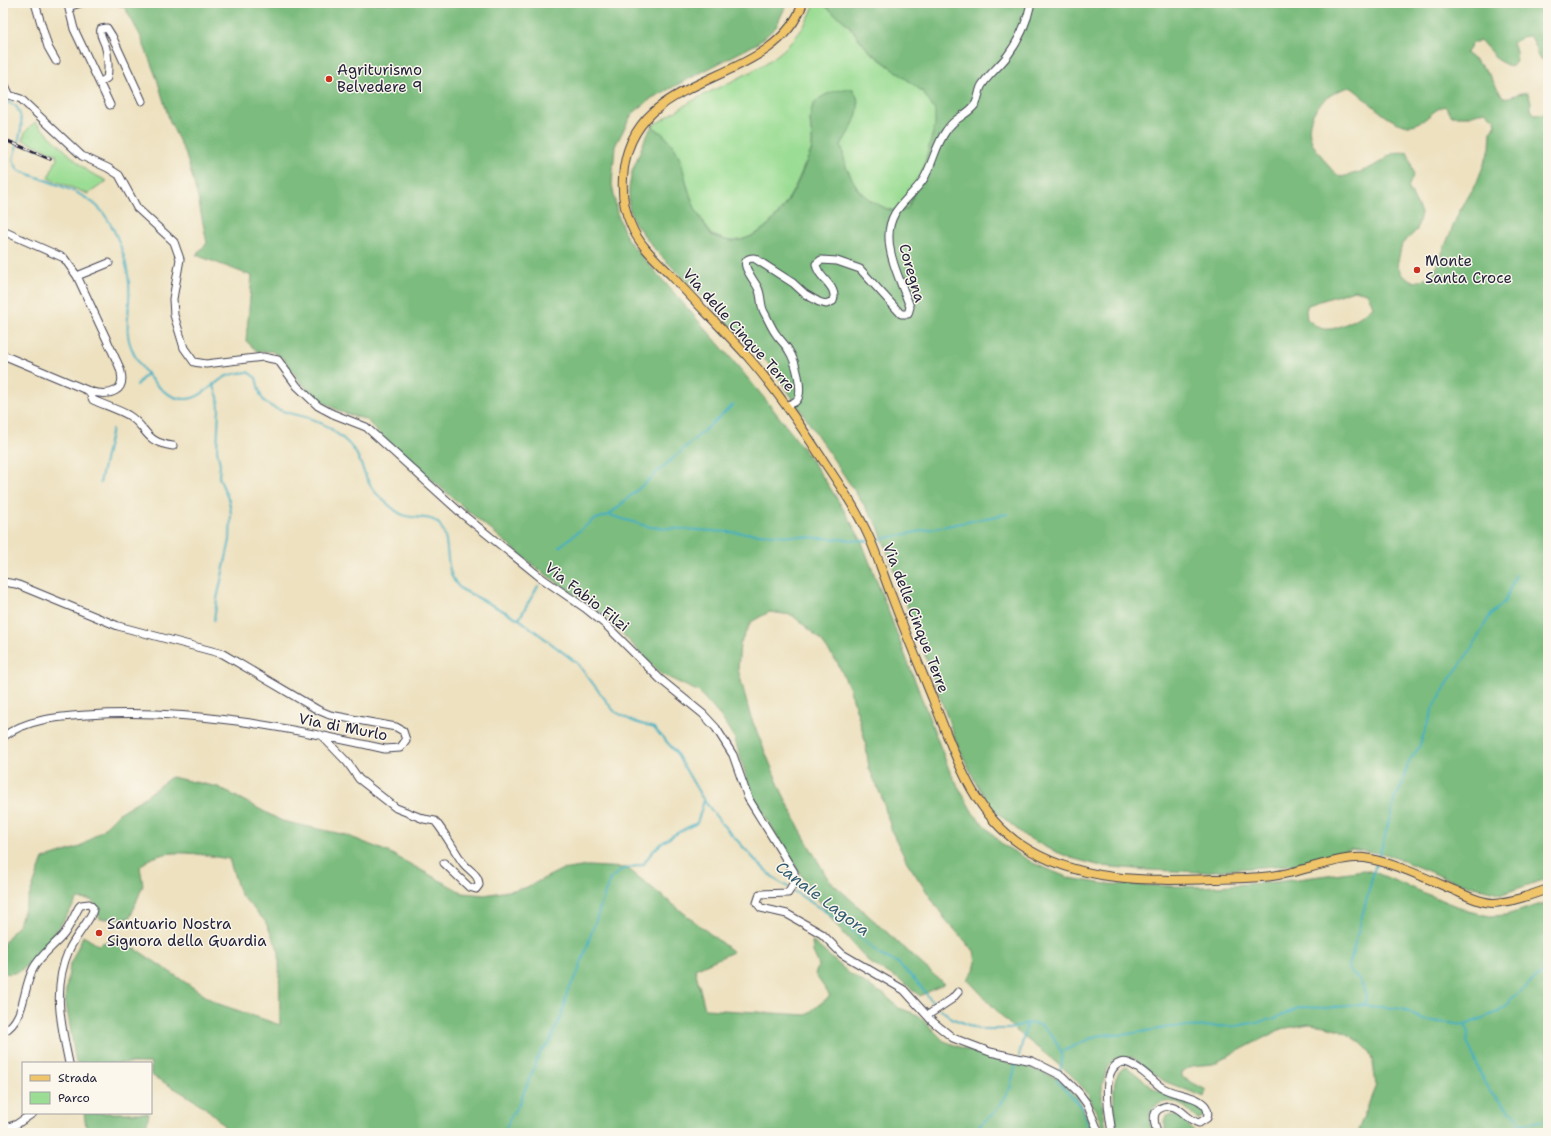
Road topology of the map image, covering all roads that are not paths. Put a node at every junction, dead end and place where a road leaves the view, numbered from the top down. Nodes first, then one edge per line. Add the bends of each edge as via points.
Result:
1 (35, 3) edge
2 (80, 3) edge
3 (804, 3) edge
4 (1031, 3) edge
5 (67, 4) edge
6 (56, 61) dead end
7 (3, 81) edge
8 (101, 82) junction
9 (6, 94) edge
10 (142, 102) dead end
11 (110, 105) dead end
12 (3, 231) edge
13 (109, 263) dead end
14 (77, 276) junction
15 (3, 355) edge
16 (89, 391) junction
17 (787, 405) junction
18 (173, 446) dead end
19 (3, 582) edge
20 (321, 735) junction
21 (3, 737) edge
22 (444, 864) dead end
23 (1548, 889) edge
24 (958, 992) dead end
25 (928, 1016) junction
26 (3, 1032) edge
27 (69, 1062) edge
28 (32, 1114) edge
29 (3, 1129) edge
30 (1099, 1133) edge
31 (1112, 1133) edge
32 (1157, 1133) edge

1 - 6 street via 48,47
2 - 5 street
3 - 17 main road, Via delle Cinque Terre via 794,24 773,46 671,99 650,114 630,143 622,182 630,224 643,245 746,354
4 - 17 street, Coregna via 1024,28 1008,55 981,86 973,108 948,127 940,138 924,179 896,208 889,238 910,307 908,314 901,314 860,269 837,261 821,260 816,264 817,270 832,288 835,296 833,301 826,304 812,298 754,258 745,263 759,289 763,310 789,351 797,370 798,397 796,401
5 - 8 street via 74,30
7 - 9 street
8 - 10 street via 107,78 108,72 105,45 100,32 104,27 112,36
8 - 11 street
9 - 25 street, Via Fabio Filzi via 21,99 82,156 119,176 137,208 174,242 180,259 173,299 174,315 184,348 191,358 198,363 206,364 263,356 278,360 297,386 318,406 366,427 462,514 540,577 606,625 660,679 703,714 716,728 733,755 748,798 795,877 788,893 762,893 758,896 757,903 761,908 786,914 822,934 842,954 904,990
12 - 14 street via 64,258
13 - 14 street
14 - 16 street via 122,373 120,385 111,393
15 - 16 street
16 - 18 street via 93,400 128,415 150,439
17 - 23 main road, Via delle Cinque Terre via 861,519 967,784 988,815 1020,844 1055,864 1125,879 1276,876 1365,858 1412,873 1488,903 1511,901
19 - 20 street, Via di Murlo via 16,584 118,626 223,654 318,710 330,715 396,727 403,730 406,740 403,746 392,750
20 - 21 street, Via di Murlo via 258,723 136,712 57,717 20,727
20 - 22 street via 347,762 358,779 396,808 435,821 463,864 476,875 480,885 476,889 469,887
24 - 25 street
25 - 30 street, Via Fabio Filzi via 958,1041 990,1052 1032,1061 1062,1076 1087,1104
26 - 27 street via 19,1014 28,979 35,964 63,935 81,905 90,904 93,911 68,951 58,993
28 - 29 street via 17,1124
31 - 32 street via 1107,1098 1108,1086 1114,1069 1125,1062 1161,1087 1194,1098 1207,1108 1208,1118 1199,1123 1176,1107 1162,1108 1154,1117

